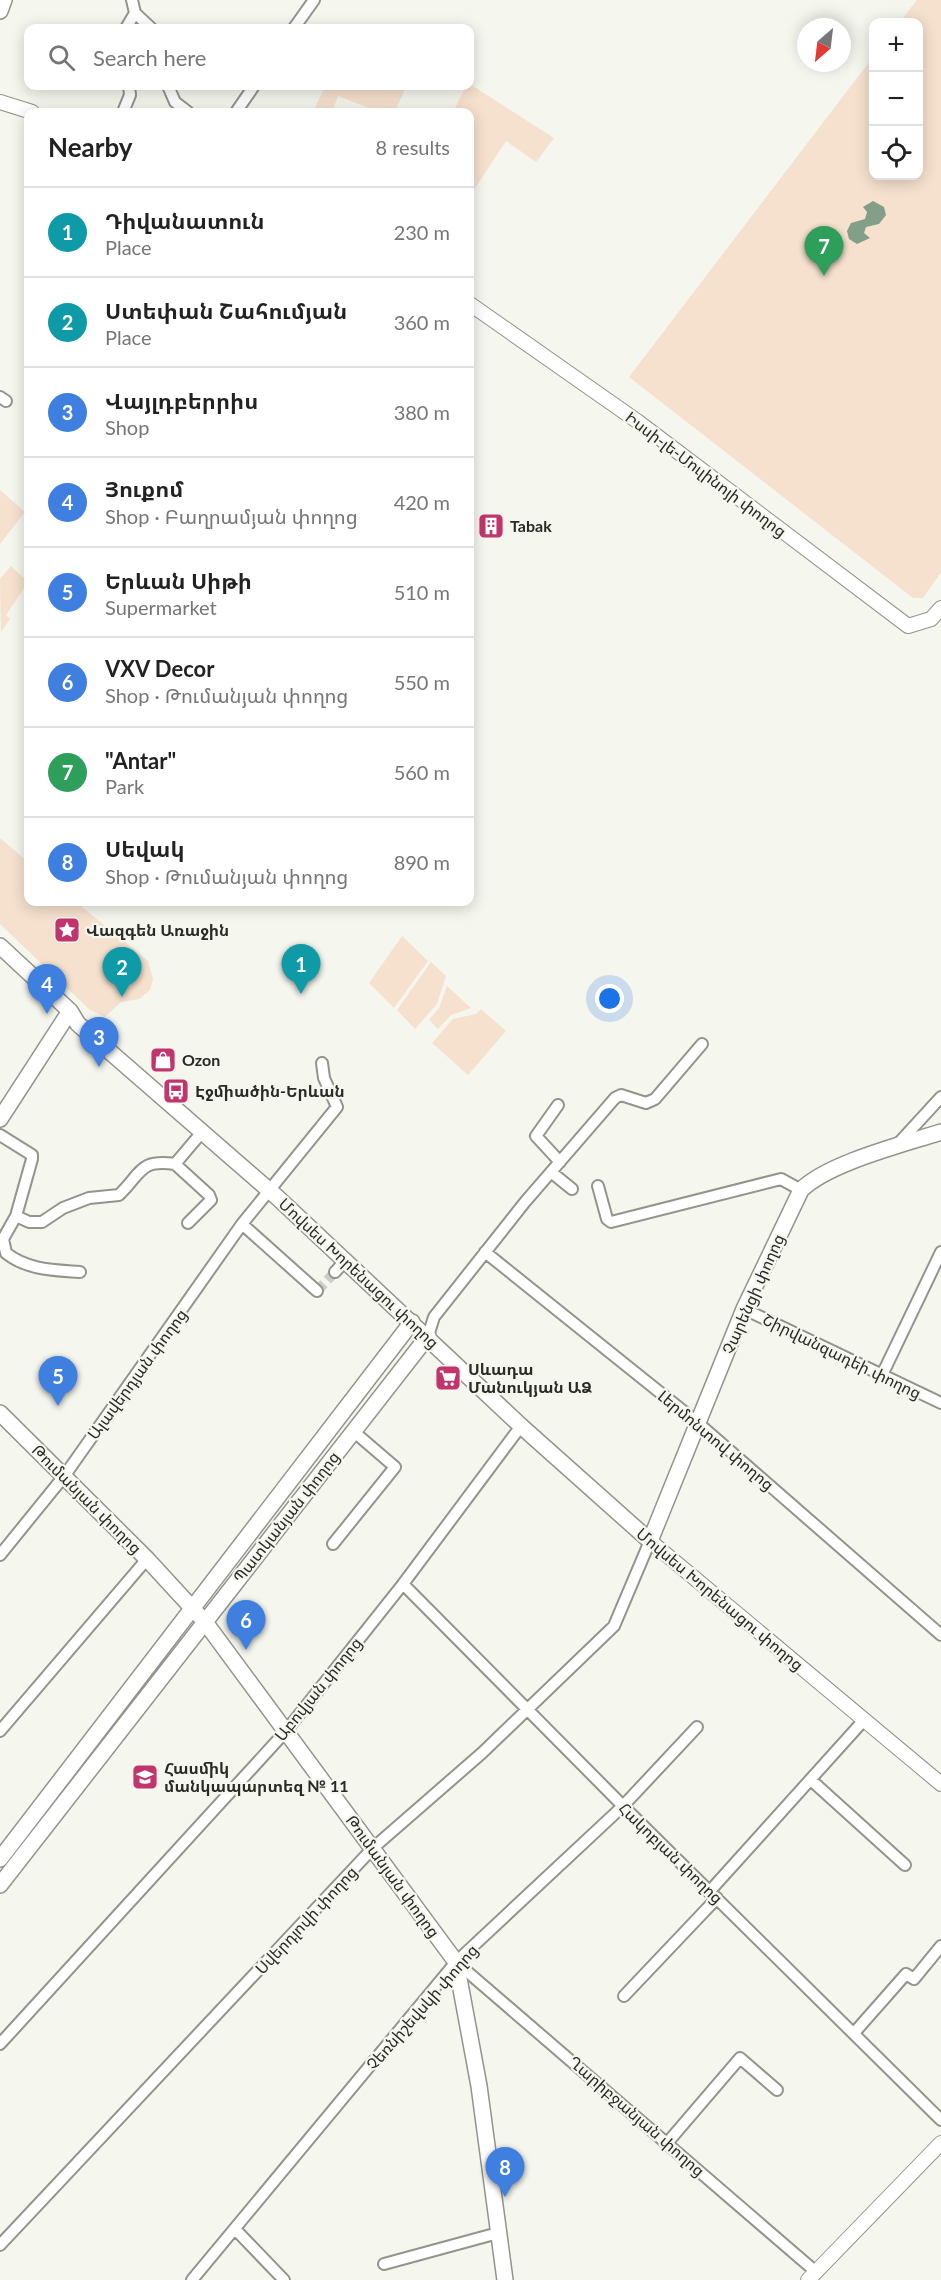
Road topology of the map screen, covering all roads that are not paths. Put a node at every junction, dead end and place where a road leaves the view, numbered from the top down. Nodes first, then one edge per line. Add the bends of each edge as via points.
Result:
1 (4, 0) edge
2 (132, 0) edge
3 (314, 0) edge
4 (0, 11) edge
5 (135, 13) junction
6 (128, 24) edge
7 (147, 24) edge
8 (297, 24) edge
9 (129, 90) edge
10 (170, 90) edge
11 (251, 90) edge
12 (0, 102) edge
13 (125, 108) edge
14 (182, 108) edge
15 (239, 108) edge
16 (24, 110) edge
17 (474, 307) edge
18 (941, 608) edge
19 (0, 946) edge
20 (70, 1011) junction
21 (702, 1044) dead end
22 (322, 1064) dead end
23 (941, 1096) edge
24 (558, 1106) dead end
25 (0, 1119) edge
26 (203, 1131) junction
27 (941, 1132) edge
28 (0, 1135) edge
29 (895, 1147) junction
30 (560, 1162) junction
31 (175, 1164) junction
32 (551, 1172) junction
33 (598, 1186) dead end
34 (572, 1189) dead end
35 (269, 1190) junction
36 (801, 1190) junction
37 (16, 1216) junction
38 (188, 1223) dead end
39 (243, 1224) junction
40 (485, 1252) junction
41 (941, 1252) edge
42 (346, 1260) junction
43 (80, 1272) dead end
44 (335, 1272) tunnel mouth
45 (317, 1291) dead end
46 (744, 1309) junction
47 (434, 1317) junction
48 (412, 1322) junction
49 (428, 1336) junction
50 (882, 1375) junction
51 (941, 1403) edge
52 (0, 1413) edge
53 (698, 1423) junction
54 (521, 1426) junction
55 (353, 1431) junction
56 (64, 1475) junction
57 (650, 1541) junction
58 (333, 1544) dead end
59 (0, 1555) edge
60 (147, 1559) junction
61 (403, 1584) junction
62 (193, 1609) junction
63 (205, 1622) junction
64 (941, 1635) edge
65 (528, 1708) junction
66 (864, 1720) junction
67 (697, 1727) dead end
68 (0, 1731) edge
69 (286, 1731) junction
70 (811, 1780) junction
71 (941, 1784) edge
72 (623, 1806) junction
73 (373, 1848) junction
74 (0, 1858) edge
75 (905, 1865) dead end
76 (0, 1885) edge
77 (713, 1895) junction
78 (941, 1946) edge
79 (456, 1962) junction
80 (624, 1996) dead end
81 (854, 2033) junction
82 (0, 2044) edge
83 (777, 2090) dead end
84 (941, 2120) edge
85 (668, 2142) junction
86 (941, 2143) edge
87 (235, 2229) junction
88 (498, 2233) junction
89 (0, 2245) edge
90 (384, 2264) dead end
91 (812, 2276) edge
92 (192, 2280) edge
93 (284, 2280) edge
94 (505, 2280) edge

1 - 4 main road
2 - 5 street
3 - 8 street
5 - 6 street
5 - 7 street
9 - 13 street
10 - 14 street via 174,102
11 - 15 street
12 - 16 street
17 - 18 street, Իսսի-լե-Մուլինոյի փողոց via 637,421 908,626 931,619
19 - 20 main road, Մովսես Խորենացու փողոց
20 - 25 main road
20 - 26 main road, Մովսես Խորենացու փողոց via 78,1024
21 - 30 street, Պատկանյան փողոց via 655,1099 646,1103 621,1095 615,1098
22 - 35 street, Ալավերդյան փողոց via 336,1107
23 - 29 street
24 - 30 street via 536,1136
26 - 31 street
26 - 35 main road, Մովսես Խորենացու փողոց
27 - 29 main road
28 - 37 street via 32,1155
29 - 36 main road via 809,1182
30 - 32 street, Պատկանյան փողոց
31 - 37 street via 143,1166 119,1195 89,1198 42,1222
31 - 38 street via 211,1200
32 - 34 street
32 - 40 street, Պատկանյան փողոց
33 - 36 street via 611,1222 781,1179
35 - 39 street, Ալավերդյան փողոց
35 - 42 main road, Մովսես Խորենացու փողոց
36 - 46 main road, Չարենցի փողոց
37 - 43 street via 3,1239 6,1253 38,1268
39 - 45 street
39 - 56 street, Ալավերդյան փողոց
40 - 47 street, Պատկանյան փողոց
40 - 53 street, Լերմոնտով փողոց
41 - 50 street
42 - 44 street
42 - 48 main road, Մովսես Խորենացու փողոց
46 - 50 street, Շիրվանզադեի փողոց
46 - 53 main road, Չարենցի փողոց
47 - 48 street
47 - 49 street, Պատկանյան փողոց
48 - 49 main road, Մովսես Խորենացու փողոց
48 - 62 main road, Պատկանյան փողոց
49 - 54 main road, Մովսես Խորենացու փողոց
49 - 55 main road, Պատկանյան փողոց
50 - 51 street, Շիրվանզադեի փողոց
52 - 56 main road, Թումանյան փողոց
53 - 57 main road, Չարենցի փողոց
53 - 64 street, Լերմոնտով փողոց
54 - 57 main road, Մովսես Խորենացու փողոց
54 - 61 street, Աբովյան փողոց
55 - 58 street via 395,1467
55 - 63 main road, Պատկանյան փողոց
56 - 59 street, Ալավերդյան փողոց
56 - 60 main road, Թումանյան փողոց
57 - 65 street, Սվերդլովի փողոց via 614,1626
57 - 66 street, Մովսես Խորենացու փողոց
60 - 62 main road, Թումանյան փողոց
60 - 68 street
61 - 65 street, Հակոբյան փողոց
61 - 69 street, Աբովյան փողոց
62 - 63 main road, Թումանյան փողոց
62 - 74 main road, Պատկանյան փողոց
63 - 69 main road, Թումանյան փողոց
63 - 76 main road, Պատկանյան փողոց
65 - 72 street, Հակոբյան փողոց
65 - 73 street, Սվերդլովի փողոց
66 - 70 street
66 - 71 street, Մովսես Խորենացու փողոց
67 - 72 street, Չեռնիշեվսկի փողոց
69 - 73 main road, Թումանյան փողոց
69 - 82 street, Աբովյան փողոց
70 - 75 street
70 - 77 street
72 - 77 street, Հակոբյան փողոց
72 - 79 street, Չեռնիշեվսկի փողոց
73 - 79 main road, Թումանյան փողոց
73 - 89 street, Սվերդլովի փողոց
77 - 80 street
77 - 81 street, Հակոբյան փողոց
78 - 81 street via 914,1979 906,1974
79 - 85 street, Ղարիբջանյան փողոց
79 - 87 street, Չեռնիշեվսկի փողոց
79 - 88 main road, Թումանյան փողոց via 479,2086
81 - 84 street, Հակոբյան փողոց
83 - 85 street via 740,2058
85 - 91 street, Ղարիբջանյան փողոց
86 - 91 street
87 - 92 street, Չեռնիշեվսկի փողոց
87 - 93 street
88 - 90 street
88 - 94 main road, Թումանյան փողոց

